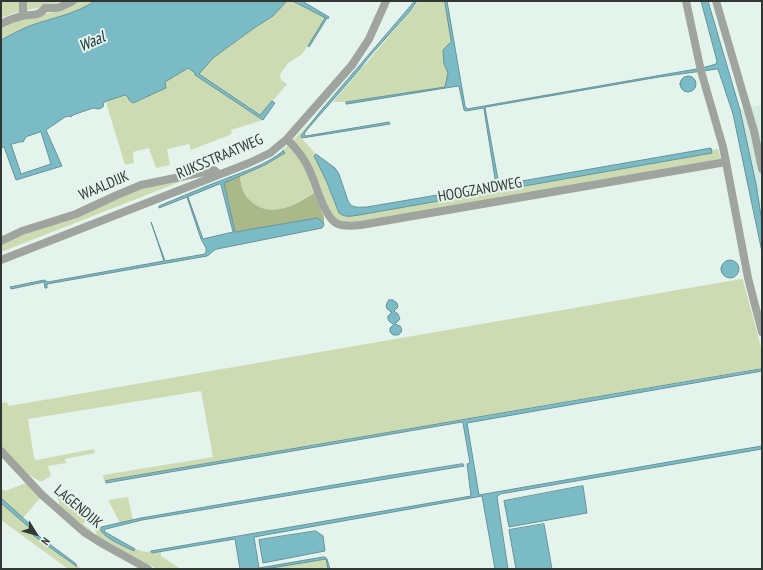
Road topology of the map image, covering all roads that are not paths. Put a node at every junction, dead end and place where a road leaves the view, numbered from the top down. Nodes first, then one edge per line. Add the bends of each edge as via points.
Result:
1 (23, 1) edge
2 (73, 1) edge
3 (386, 1) edge
4 (686, 1) edge
5 (716, 1) edge
6 (44, 4) edge
7 (24, 16) junction
8 (1, 24) edge
9 (287, 139) junction
10 (726, 162) junction
11 (762, 169) edge
12 (219, 174) junction
13 (1, 241) edge
14 (1, 260) edge
15 (762, 332) edge
16 (1, 451) edge
17 (148, 569) edge

1 - 7 street
2 - 6 street via 56,8
3 - 9 street, RIJKSSTRAATWEG via 369,39 356,60
4 - 10 street via 700,69
5 - 11 street via 754,131
6 - 7 street via 43,11
7 - 8 street
9 - 10 street, HOOGZANDWEG via 308,167 331,219 345,226
9 - 12 street, RIJKSSTRAATWEG via 262,157
10 - 15 street via 748,278
12 - 13 street, WAALDIJK via 214,170 157,181
12 - 14 street, RIJKSSTRAATWEG
16 - 17 street, LAGENDIJK via 42,495 84,532

